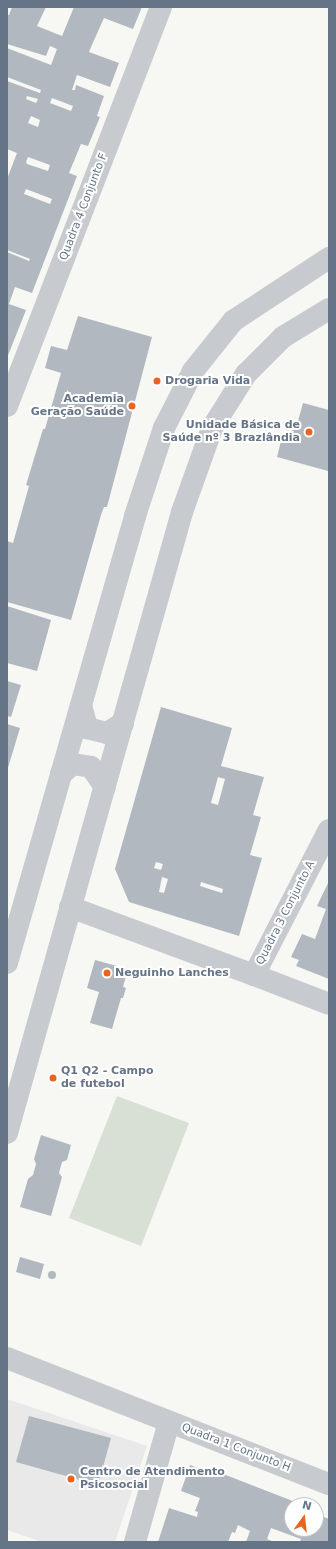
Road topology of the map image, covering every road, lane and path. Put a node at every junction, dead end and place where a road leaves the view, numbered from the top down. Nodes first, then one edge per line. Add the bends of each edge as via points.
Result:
1 (161, 7) edge
2 (329, 258) edge
3 (329, 309) edge
4 (7, 406) edge
5 (81, 705) junction
6 (122, 723) junction
7 (61, 774) junction
8 (105, 786) junction
9 (329, 830) edge
10 (70, 907) junction
11 (7, 963) edge
12 (254, 974) junction
13 (329, 1004) edge
14 (7, 1133) edge
15 (13, 1364) edge
16 (169, 1422) junction
17 (329, 1484) edge
18 (135, 1542) edge

1 - 4 street, Quadra 4 Conjunto F
2 - 5 street via 233,321 193,371 164,428
3 - 6 street via 283,337 246,374 212,428 182,512
5 - 6 street via 88,728 107,733
5 - 7 street
6 - 8 street
7 - 8 street via 73,764 91,767
7 - 11 street
8 - 10 street
9 - 12 street, Quadra 3 Conjunto A
10 - 12 street
10 - 14 street
12 - 13 street
15 - 16 street
16 - 17 street, Quadra 1 Conjunto H
16 - 18 street, Quadra 1 Conjunto H

